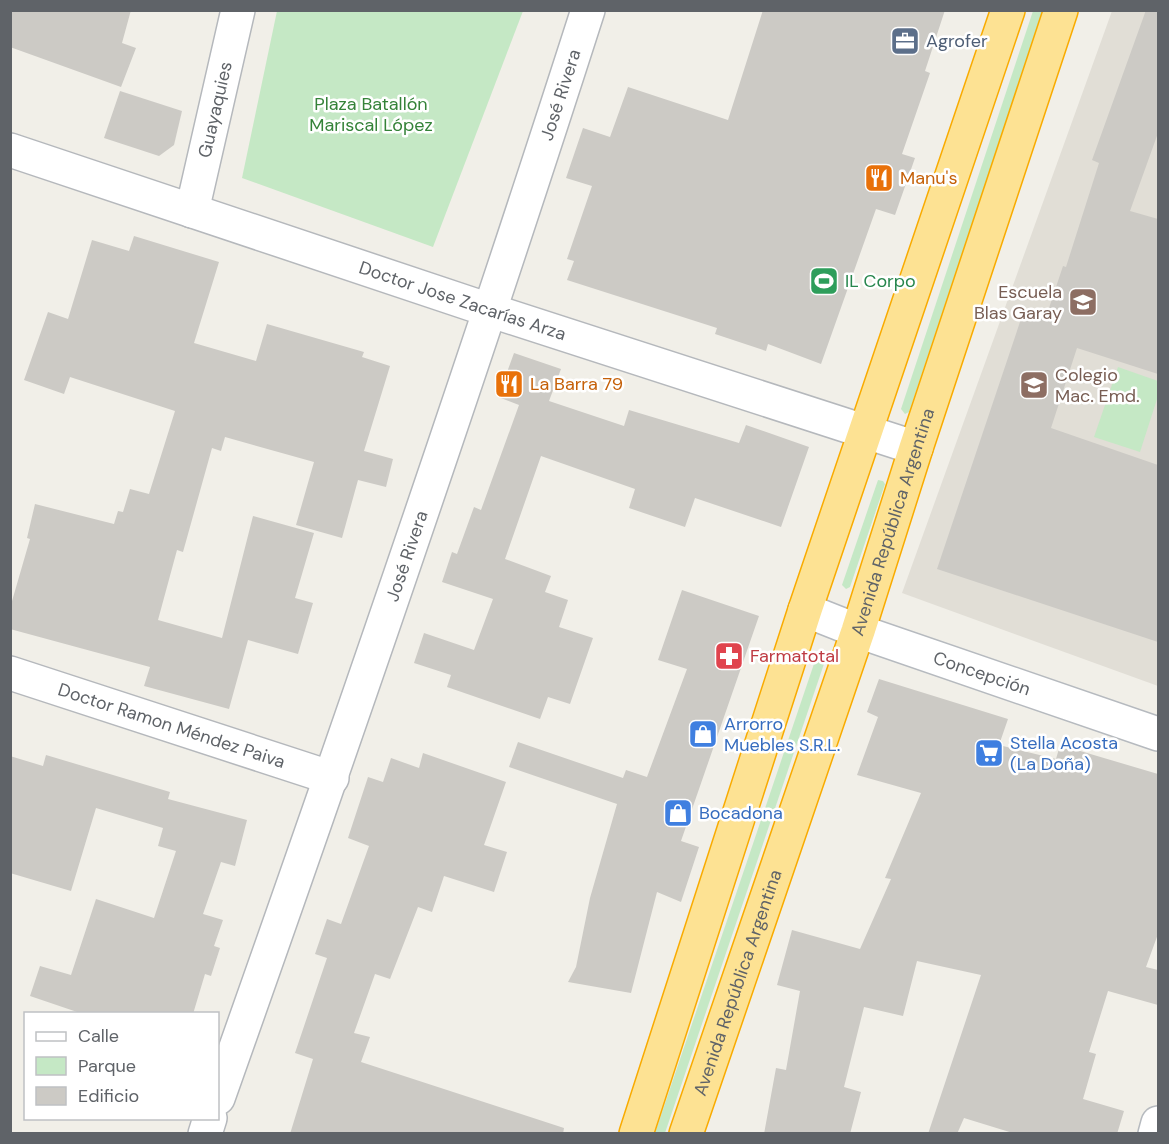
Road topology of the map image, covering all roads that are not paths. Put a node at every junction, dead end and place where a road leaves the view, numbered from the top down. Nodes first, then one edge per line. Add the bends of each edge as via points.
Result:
1 (238, 10) edge
2 (588, 10) edge
3 (1008, 10) edge
4 (1061, 10) edge
5 (10, 150) edge
6 (192, 211) junction
7 (492, 311) junction
8 (866, 433) junction
9 (916, 448) junction
10 (805, 610) junction
11 (858, 631) junction
12 (10, 673) edge
13 (1158, 734) edge
14 (332, 778) junction
15 (219, 1095) edge
16 (1158, 1123) edge
17 (636, 1134) edge
18 (686, 1134) edge
19 (1155, 1134) edge

1 - 6 street, Guayaquies
2 - 7 street, José Rivera
3 - 8 highway
4 - 9 highway, Avenida República Argentina
5 - 6 street, Doctor Jose Zacarías Arza
6 - 7 street, Doctor Jose Zacarías Arza
7 - 8 street, Doctor Jose Zacarías Arza
7 - 14 street, José Rivera
8 - 9 street, Doctor Jose Zacarías Arza
8 - 10 highway
9 - 11 highway, Avenida República Argentina
10 - 11 street, Concepción
10 - 17 highway
11 - 13 street, Concepción
11 - 18 highway, Avenida República Argentina
12 - 14 street, Doctor Ramon Méndez Paiva
14 - 15 street, José Rivera
16 - 19 street

